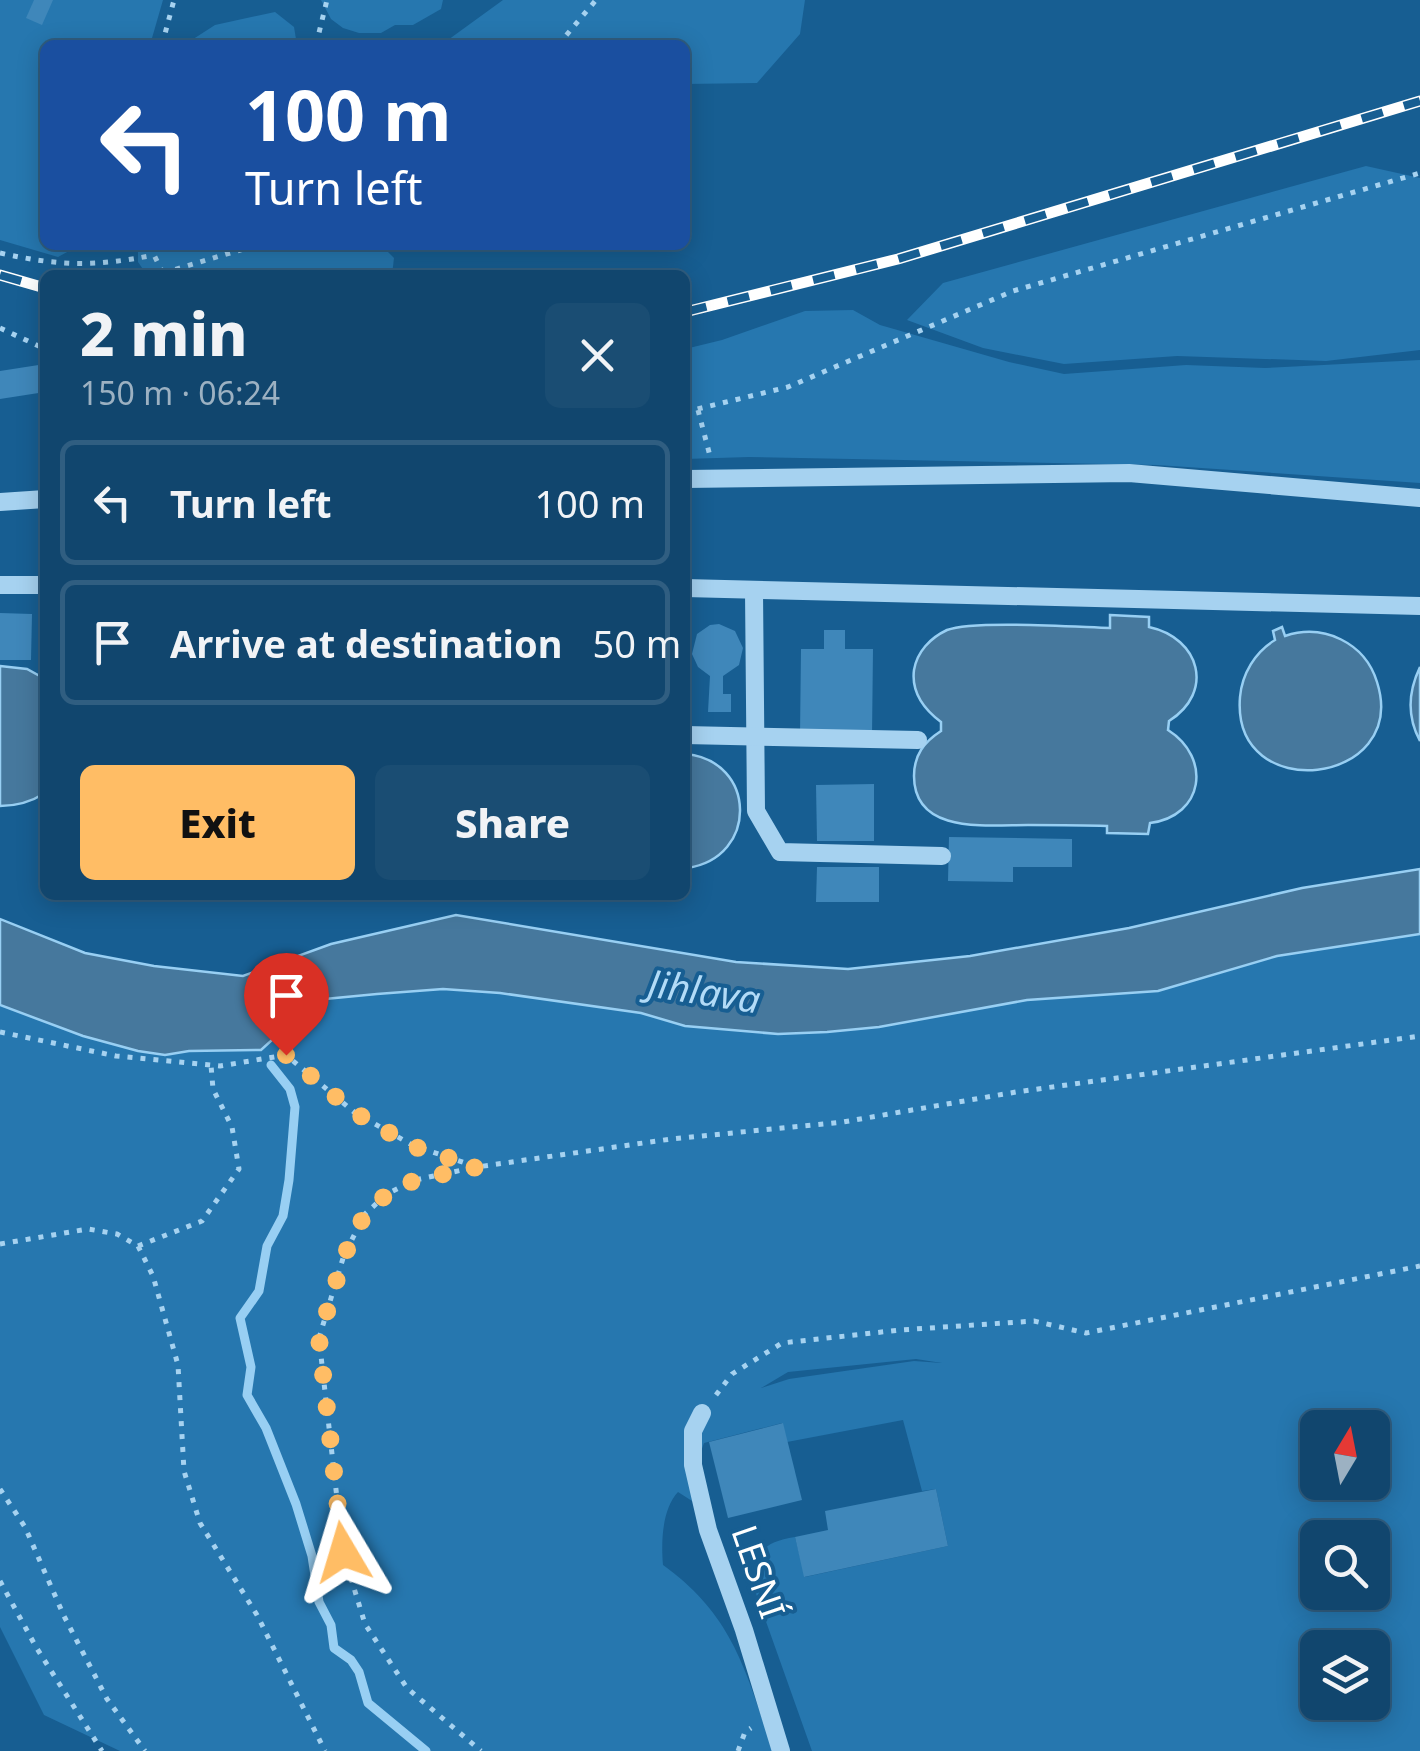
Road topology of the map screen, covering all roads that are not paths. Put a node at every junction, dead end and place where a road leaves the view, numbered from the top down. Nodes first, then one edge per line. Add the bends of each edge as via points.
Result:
1 (690, 479) edge
2 (1420, 498) edge
3 (40, 500) edge
4 (0, 502) edge
5 (0, 585) edge
6 (40, 585) edge
7 (690, 588) edge
8 (754, 590) junction
9 (1420, 606) edge
10 (690, 735) edge
11 (757, 738) junction
12 (918, 740) dead end
13 (942, 856) dead end
14 (702, 1413) road end
15 (781, 1751) edge

1 - 2 street via 1129,473
3 - 4 street
5 - 6 street
7 - 8 street
8 - 9 street
8 - 11 street
10 - 11 street
11 - 12 street
11 - 13 street via 756,811 780,852
14 - 15 street, LESNÍ via 692,1431 693,1465 708,1530

